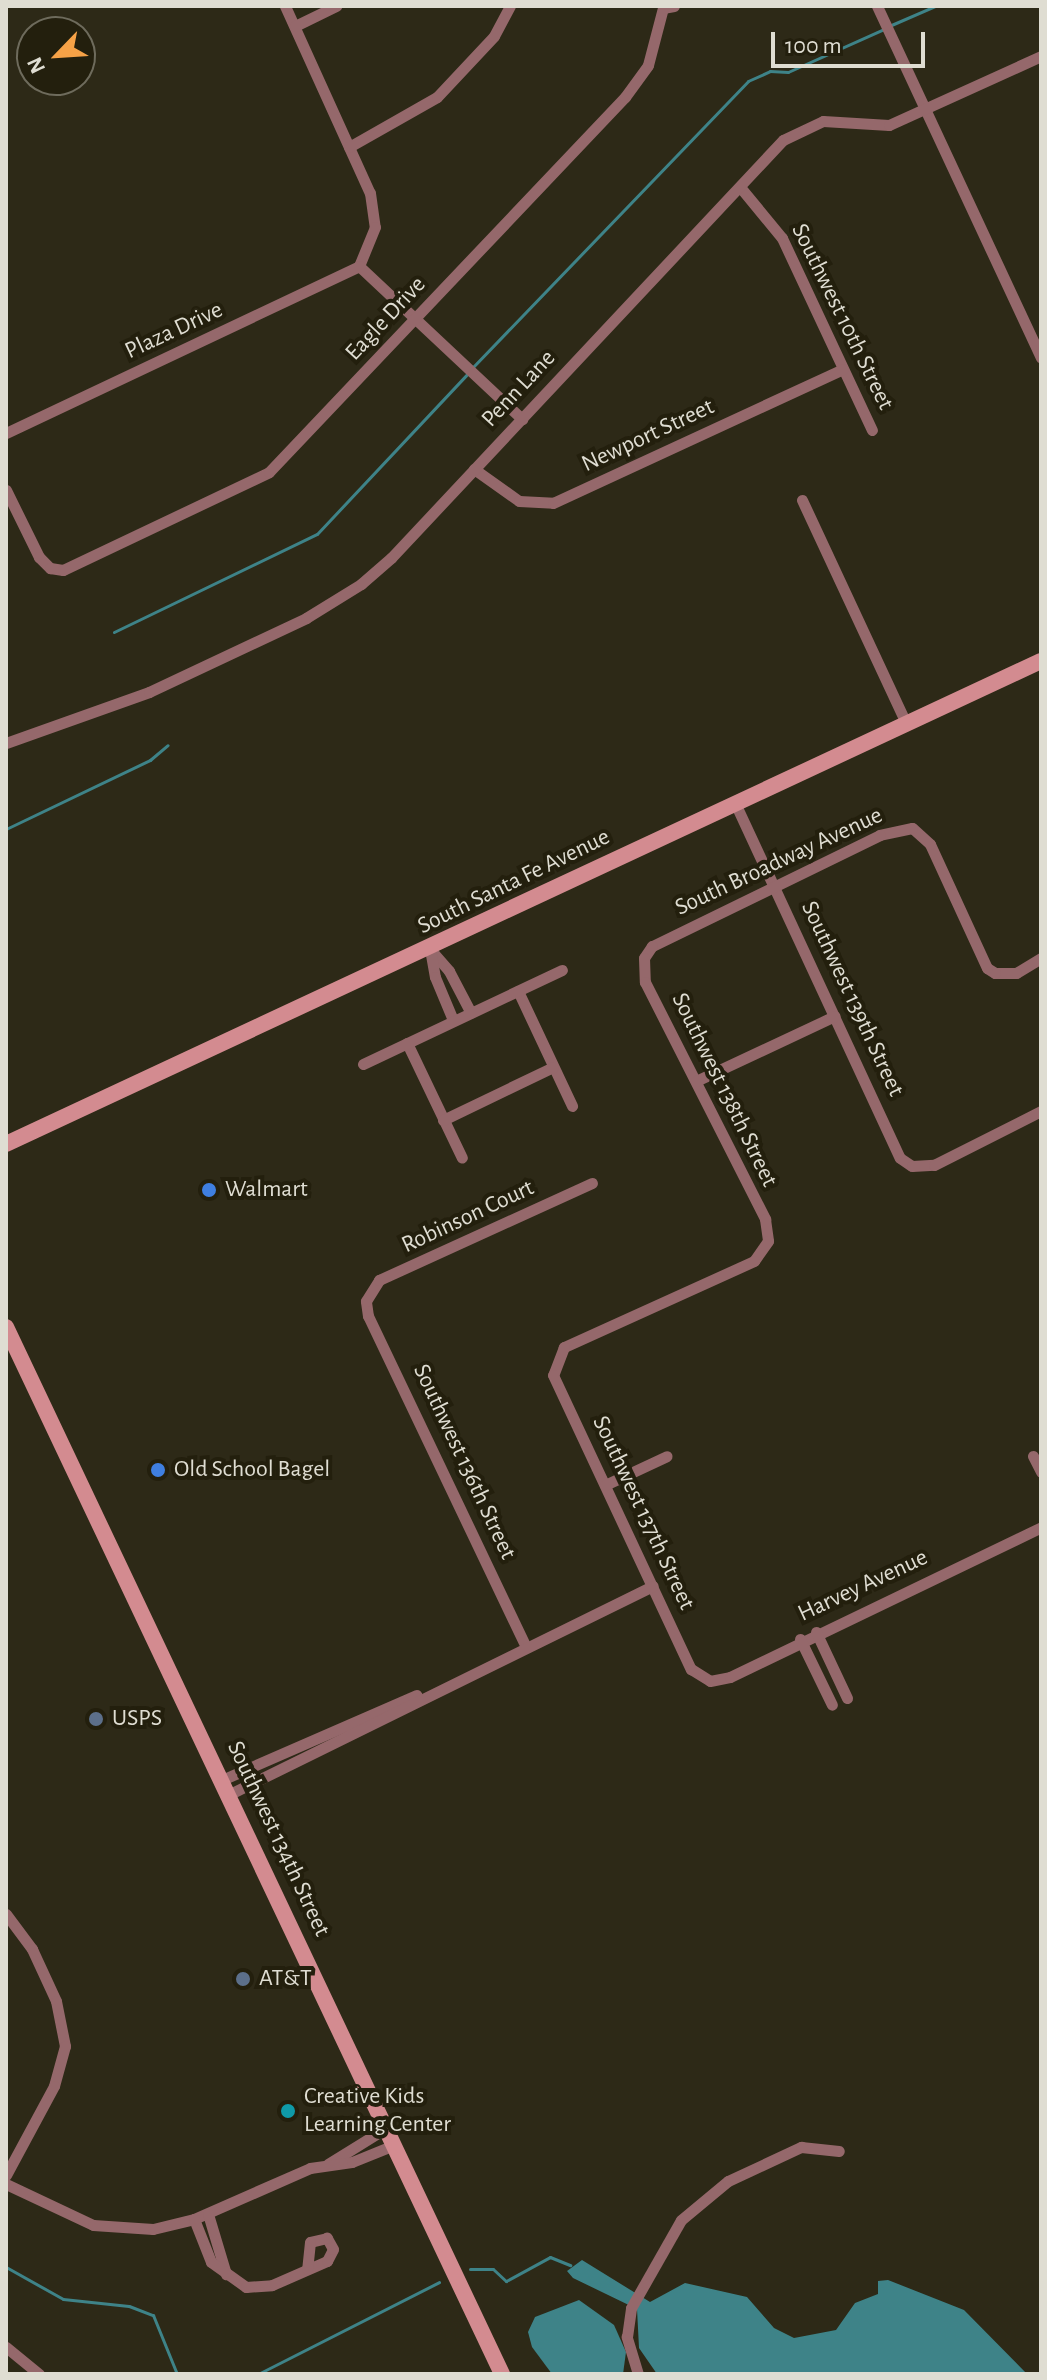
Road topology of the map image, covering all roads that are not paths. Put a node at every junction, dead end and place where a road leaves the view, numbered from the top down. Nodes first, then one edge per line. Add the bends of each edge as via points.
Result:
1 (285, 6) edge
2 (336, 6) edge
3 (510, 6) edge
4 (877, 6) edge
5 (667, 7) edge
6 (295, 26) junction
7 (1041, 56) edge
8 (926, 110) junction
9 (349, 147) junction
10 (740, 187) junction
11 (359, 266) junction
12 (416, 320) junction
13 (1041, 358) edge
14 (843, 369) junction
15 (522, 419) junction
16 (872, 430) dead end
17 (6, 433) edge
18 (474, 469) junction
19 (6, 490) edge
20 (802, 500) dead end
21 (1041, 661) edge
22 (906, 723) junction
23 (6, 743) edge
24 (735, 803) junction
25 (775, 888) junction
26 (430, 949) junction
27 (644, 958) joint
28 (1041, 958) edge
29 (562, 970) dead end
30 (518, 991) junction
31 (471, 1013) junction
32 (835, 1016) junction
33 (453, 1020) junction
34 (407, 1043) junction
35 (363, 1064) dead end
36 (553, 1067) junction
37 (696, 1081) junction
38 (572, 1106) dead end
39 (1040, 1114) edge
40 (443, 1120) junction
41 (6, 1144) edge
42 (462, 1158) dead end
43 (592, 1183) dead end
44 (367, 1295) joint
45 (6, 1327) edge
46 (556, 1360) joint
47 (667, 1456) dead end
48 (1033, 1456) dead end
49 (1041, 1472) edge
50 (605, 1485) junction
51 (1041, 1527) edge
52 (653, 1586) junction
53 (816, 1632) junction
54 (800, 1639) junction
55 (526, 1647) junction
56 (837, 1677) junction
57 (704, 1680) joint
58 (822, 1684) junction
59 (847, 1698) dead end
60 (832, 1705) dead end
61 (227, 1786) junction
62 (6, 1914) edge
63 (386, 2128) junction
64 (394, 2145) junction
65 (839, 2151) dead end
66 (328, 2164) junction
67 (6, 2175) edge
68 (6, 2184) edge
69 (208, 2214) junction
70 (194, 2219) junction
71 (307, 2269) dead end
72 (226, 2274) junction
73 (6, 2347) edge
74 (39, 2374) edge
75 (502, 2374) edge
76 (638, 2374) edge

1 - 6 street
2 - 6 street
3 - 9 street via 494,36 437,97
4 - 8 street
5 - 12 street, Eagle Drive via 637,82
6 - 9 street
7 - 8 street, Penn Lane
8 - 10 street, Penn Lane via 880,127 812,124 783,140
8 - 13 street
9 - 11 street via 375,217
10 - 14 street, Southwest 10th Street via 782,238
10 - 15 street, Penn Lane
11 - 12 street
11 - 17 street, Plaza Drive
12 - 15 street
12 - 19 street, Eagle Drive via 269,472 73,568 50,568 34,550
14 - 16 street, Southwest 10th Street
14 - 18 street, Newport Street via 553,503 530,504 508,497
15 - 18 street, Penn Lane
18 - 23 street, Penn Lane via 380,568 327,606 141,695
20 - 22 street
21 - 22 main road, South Santa Fe Avenue
22 - 24 main road, South Santa Fe Avenue
24 - 25 street, Southwest 139th Street
24 - 26 main road, South Santa Fe Avenue
25 - 27 street, South Broadway Avenue via 660,941
25 - 28 street, South Broadway Avenue via 880,835 912,828 930,844 987,968 1016,973
25 - 32 street, Southwest 139th Street
26 - 31 street via 449,971
26 - 33 street
26 - 41 main road, South Santa Fe Avenue
27 - 37 street, Southwest 138th Street via 645,982
29 - 30 street
30 - 31 street
30 - 36 street
31 - 33 street
32 - 37 street
32 - 39 street, Southwest 139th Street via 895,1149 912,1166 934,1165
33 - 34 street
34 - 35 street
34 - 40 street
36 - 38 street
36 - 40 street
37 - 46 street, Southwest 138th Street via 765,1219 768,1241 754,1261 572,1343
40 - 42 street
43 - 44 street, Robinson Court via 379,1280
44 - 55 street, Southwest 136th Street via 368,1316
45 - 61 main road, Southwest 134th Street
46 - 50 street, Southwest 137th Street via 557,1386
47 - 50 street
48 - 49 street
50 - 52 street, Southwest 137th Street
51 - 53 street, Harvey Avenue
52 - 55 street
52 - 57 street, Southwest 137th Street via 691,1669
53 - 54 street, Harvey Avenue
53 - 56 street
54 - 57 street, Harvey Avenue via 730,1677
54 - 58 street
55 - 61 street
56 - 58 street
56 - 59 street
58 - 60 street
61 - 63 main road, Southwest 134th Street
62 - 67 street via 32,1949 56,2001 65,2046 54,2086
63 - 64 main road, Southwest 134th Street
63 - 66 street
64 - 66 street via 352,2162
64 - 75 main road, Southwest 134th Street
65 - 76 street via 801,2147 728,2181 681,2220 631,2308 627,2337
66 - 69 street
68 - 70 street via 93,2225 153,2229
69 - 70 street
69 - 72 street
70 - 72 street via 205,2252
71 - 72 street via 258,2288
73 - 74 street

